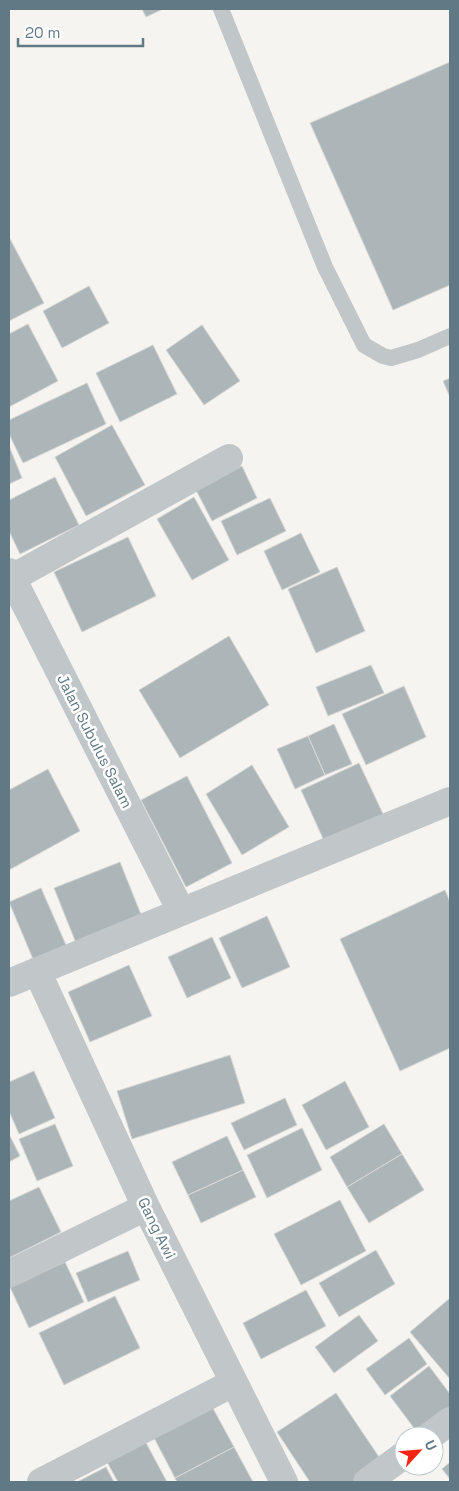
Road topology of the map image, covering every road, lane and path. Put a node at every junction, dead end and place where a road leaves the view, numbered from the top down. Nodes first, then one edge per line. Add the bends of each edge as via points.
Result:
1 (221, 9) edge
2 (450, 336) edge
3 (229, 458) dead end
4 (10, 575) edge
5 (450, 801) edge
6 (181, 911) junction
7 (37, 971) junction
8 (9, 982) edge
9 (146, 1207) junction
10 (9, 1274) edge
11 (233, 1383) junction
12 (394, 1462) edge
13 (41, 1482) edge
14 (284, 1482) edge
15 (368, 1482) edge

1 - 2 lane via 324,267 364,345 391,358
3 - 4 street
4 - 6 street, Jalan Subulus Salam
5 - 6 street
6 - 7 street
7 - 8 street
7 - 9 street, Gang Awi
9 - 10 street
9 - 11 street, Gang Awi
11 - 13 street
11 - 14 street, Gang Awi
12 - 15 street

